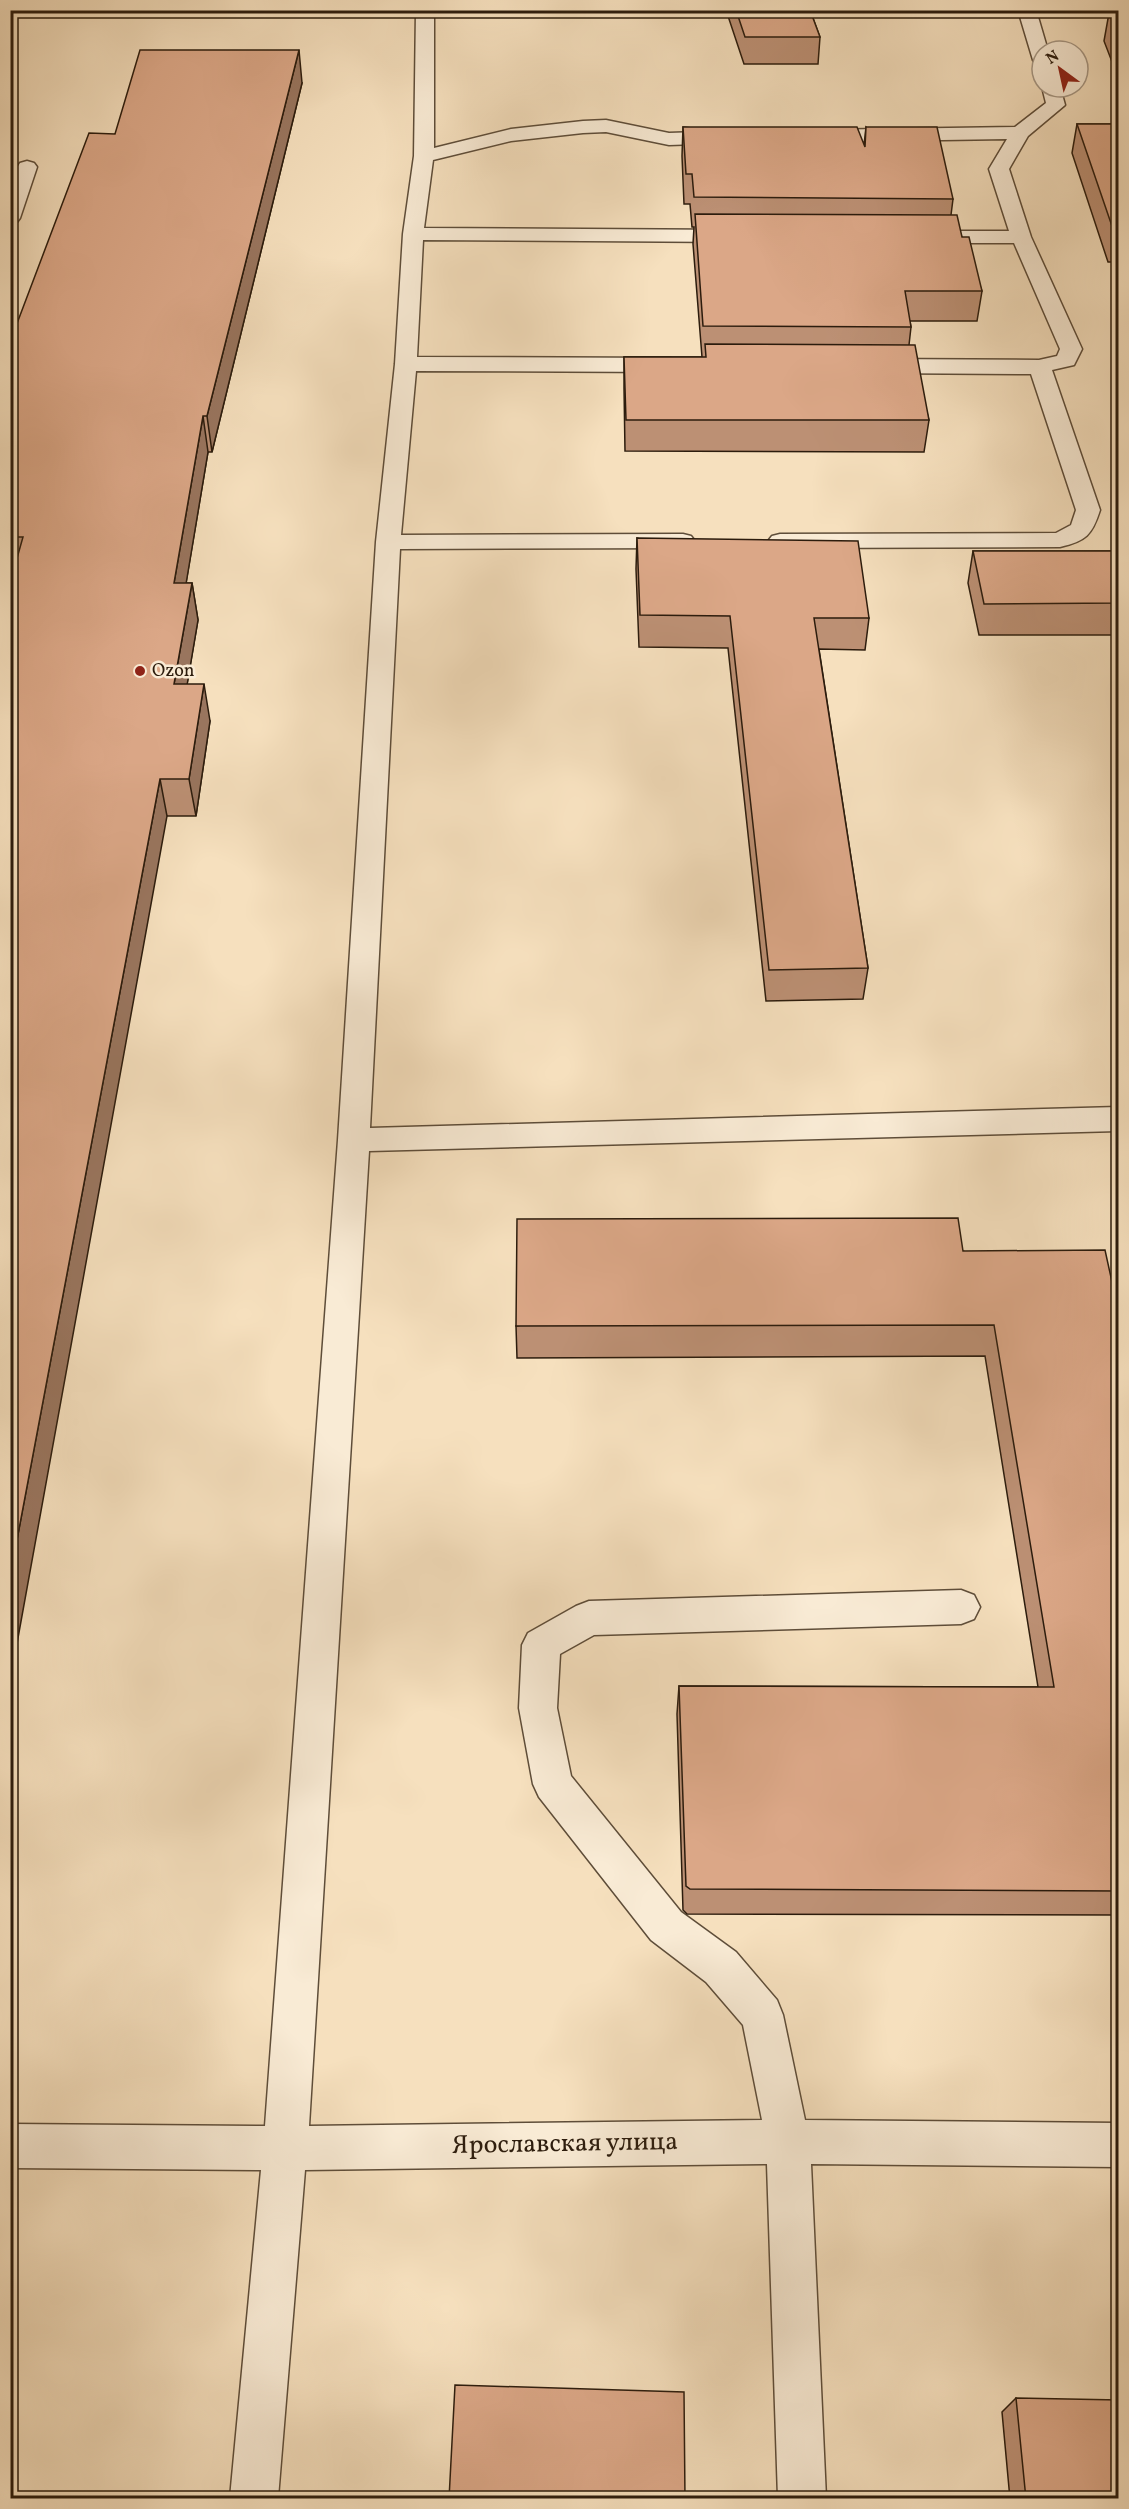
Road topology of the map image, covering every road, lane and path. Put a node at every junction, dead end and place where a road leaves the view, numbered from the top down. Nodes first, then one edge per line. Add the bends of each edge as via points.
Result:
1 (425, 10) edge
2 (1027, 10) edge
3 (1036, 39) edge
4 (1054, 99) edge
5 (1020, 133) junction
6 (797, 136) edge
7 (750, 137) edge
8 (424, 156) junction
9 (27, 167) dead end
10 (10, 218) edge
11 (413, 234) junction
12 (759, 236) edge
13 (902, 237) edge
14 (1022, 237) junction
15 (406, 364) junction
16 (693, 365) edge
17 (849, 366) edge
18 (1040, 367) junction
19 (700, 541) edge
20 (760, 541) edge
21 (388, 542) junction
22 (1119, 1119) edge
23 (354, 1140) junction
24 (961, 1607) dead end
25 (788, 2142) junction
26 (1119, 2145) edge
27 (10, 2146) edge
28 (285, 2148) junction
29 (254, 2499) edge
30 (802, 2499) edge

1 - 8 street
2 - 3 street
4 - 5 street via 1056,105
5 - 6 street
5 - 14 street via 999,169
7 - 8 street via 669,139 606,126 583,127 511,135
8 - 11 street
9 - 10 street
11 - 12 street
11 - 15 street
13 - 14 street
14 - 18 street via 1071,350 1065,360
15 - 16 street
15 - 21 street
17 - 18 street
18 - 20 street via 1088,510 1082,529 1060,540
19 - 21 street
21 - 23 street
22 - 23 street
23 - 28 street
24 - 25 street via 589,1618 541,1645 538,1708 553,1784 666,1926 722,1967 762,2015
25 - 26 street, Ярославская улица
25 - 28 street, Ярославская улица
25 - 30 street
27 - 28 street, Ярославская улица
28 - 29 street

